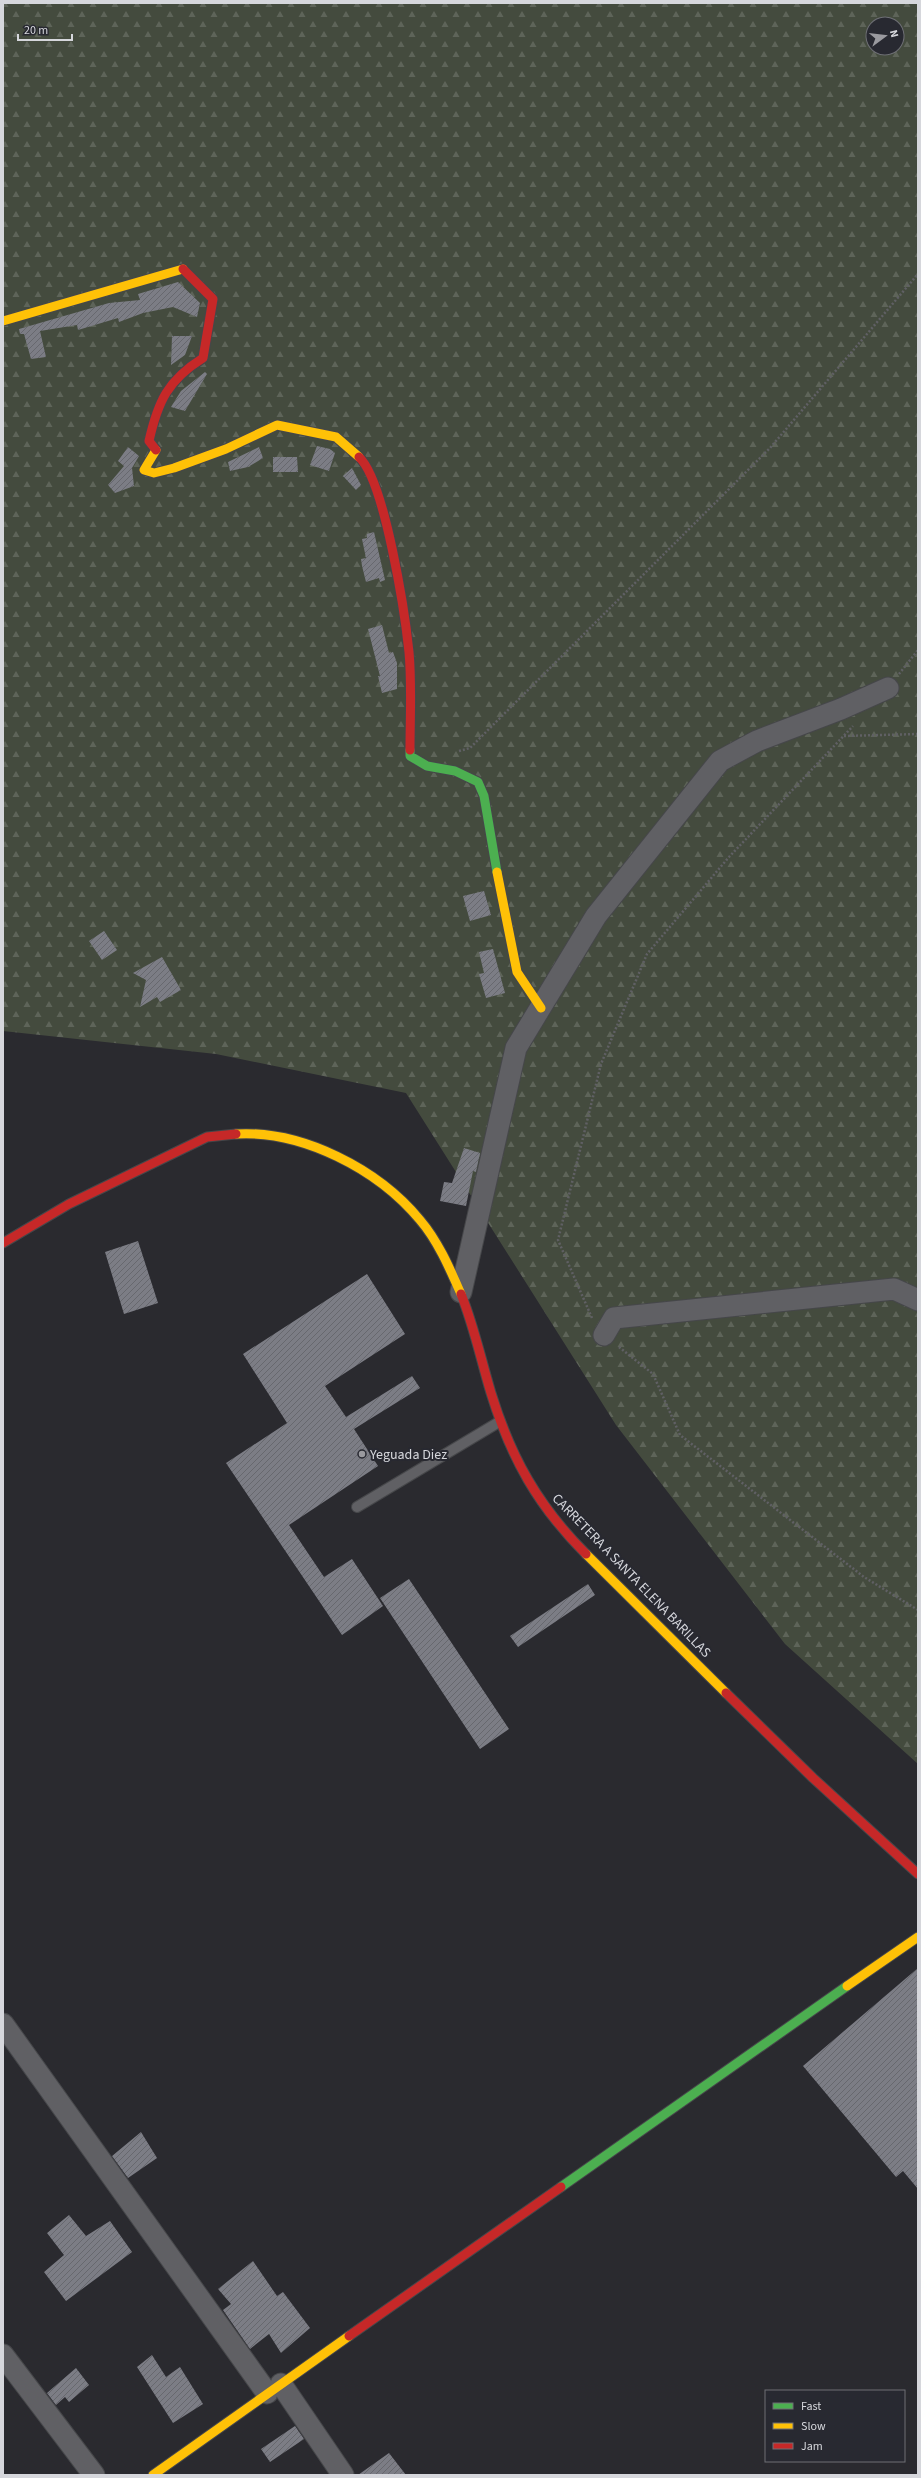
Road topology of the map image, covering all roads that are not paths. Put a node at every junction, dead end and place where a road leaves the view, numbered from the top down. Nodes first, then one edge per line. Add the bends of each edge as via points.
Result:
1 (3, 321) edge
2 (888, 688) road end
3 (541, 1008) junction
4 (3, 1243) edge
5 (461, 1292) junction
6 (918, 1300) edge
7 (604, 1336) road end
8 (499, 1422) junction
9 (357, 1507) dead end
10 (918, 1874) edge
11 (918, 1937) edge
12 (3, 2024) edge
13 (3, 2355) edge
14 (274, 2388) junction
15 (94, 2475) edge
16 (153, 2475) edge
17 (344, 2475) edge

1 - 3 street via 182,268 213,299 203,358 184,369 168,385 154,412 148,441 157,451 144,470 154,473 174,468 277,425 336,437 366,464 379,495 398,581 410,653 410,756 427,766 455,771 478,782 484,796 517,972
2 - 3 street via 757,741 720,761 596,916
3 - 5 street via 516,1048
4 - 5 street, CARRETERA A SANTA ELENA BARILLAS via 69,1204 207,1137 232,1132 264,1135 310,1143 344,1158 378,1179 419,1218 441,1252
5 - 8 street, CARRETERA A SANTA ELENA BARILLAS
6 - 7 street via 894,1290 614,1318
8 - 9 lane
8 - 10 street, CARRETERA A SANTA ELENA BARILLAS via 529,1485 555,1519 687,1654 872,1833
11 - 14 street
12 - 14 street
13 - 15 street
14 - 16 street
14 - 17 street

